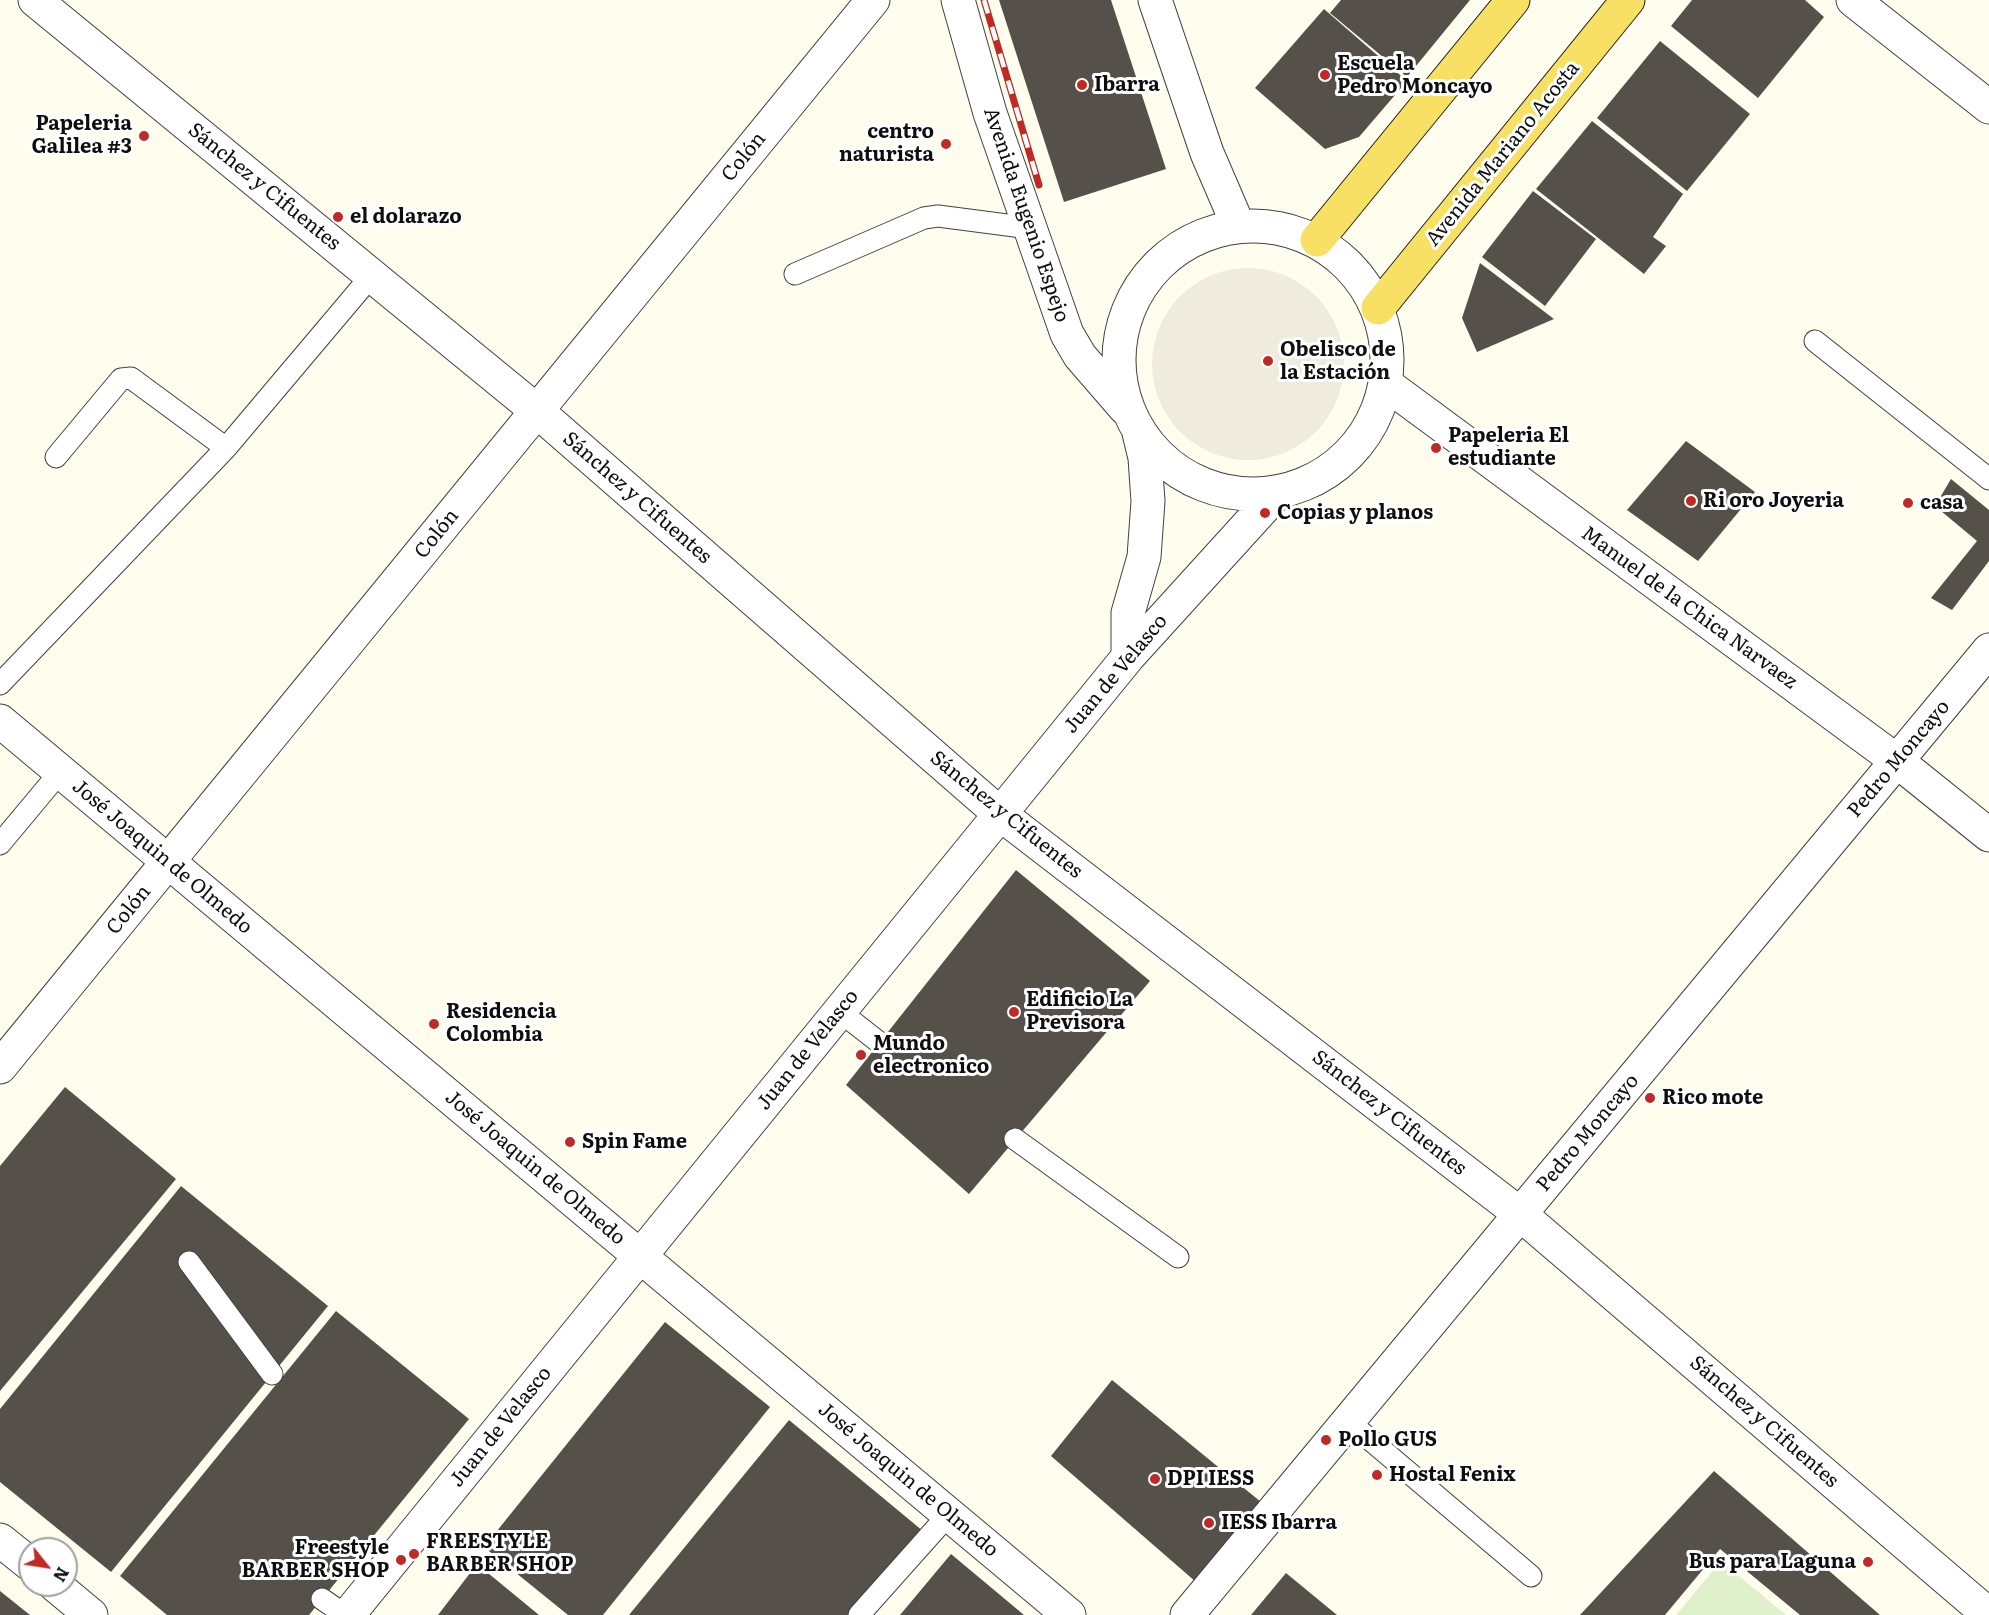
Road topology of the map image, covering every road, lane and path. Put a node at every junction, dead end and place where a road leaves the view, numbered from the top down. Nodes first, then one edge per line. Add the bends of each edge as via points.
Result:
1 (35, 0) edge
2 (873, 0) edge
3 (958, 0) edge
4 (1155, 0) edge
5 (1514, 0) edge
6 (1628, 0) edge
7 (1853, 0) edge
8 (1989, 107) edge
9 (1238, 225) junction
10 (1030, 228) junction
11 (1317, 240) junction
12 (795, 274) dead end
13 (372, 275) junction
14 (1378, 308) junction
15 (1815, 341) dead end
16 (1386, 384) junction
17 (537, 411) junction
18 (1134, 423) junction
19 (226, 448) junction
20 (56, 456) dead end
21 (1989, 479) edge
22 (1277, 493) junction
23 (1989, 650) edge
24 (1128, 657) junction
25 (0, 684) edge
26 (0, 721) edge
27 (1897, 761) junction
28 (60, 772) junction
29 (1000, 814) junction
30 (1989, 835) edge
31 (0, 844) edge
32 (168, 862) junction
33 (839, 1011) junction
34 (880, 1043) dead end
35 (0, 1067) edge
36 (1016, 1139) dead end
37 (1520, 1214) junction
38 (640, 1256) junction
39 (1178, 1257) dead end
40 (189, 1262) dead end
41 (272, 1374) dead end
42 (1348, 1421) junction
43 (949, 1514) junction
44 (0, 1540) edge
45 (18, 1554) edge
46 (1531, 1576) dead end
47 (69, 1597) edge
48 (338, 1610) edge
49 (91, 1615) edge
50 (859, 1615) edge
51 (1069, 1615) edge
52 (1187, 1615) edge
53 (1989, 1615) edge

1 - 13 street, Sánchez y Cifuentes
2 - 17 street, Colón
3 - 10 street, Avenida Eugenio Espejo via 990,113
4 - 9 street via 1207,153
5 - 11 main road
6 - 14 main road, Avenida Mariano Acosta
7 - 8 street
9 - 11 street via 1278,227
9 - 18 street via 1198,237 1163,260 1137,292 1122,331 1119,362
10 - 12 lane via 938,216 924,218
10 - 18 street, Avenida Eugenio Espejo via 1067,334
11 - 14 street via 1353,268
13 - 17 street, Sánchez y Cifuentes
13 - 19 lane
14 - 16 street via 1388,345
15 - 21 lane
16 - 22 street via 1373,423 1348,456 1316,480
16 - 27 street, Manuel de la Chica Narvaez
17 - 29 street, Sánchez y Cifuentes
17 - 32 street, Colón
18 - 22 street, Avenida Eugenio Espejo via 1165,463 1199,485 1237,495
18 - 24 street via 1145,458 1149,501 1144,556 1128,613
19 - 20 lane via 131,378 121,380
19 - 25 lane
22 - 24 street, Juan de Velasco
23 - 27 street, Pedro Moncayo
24 - 29 street, Juan de Velasco
26 - 28 street, José Joaquin de Olmedo
27 - 30 street, Manuel de la Chica Narvaez
27 - 37 street, Pedro Moncayo
28 - 31 lane
28 - 32 street, José Joaquin de Olmedo
29 - 33 street, Juan de Velasco
29 - 37 street, Sánchez y Cifuentes
32 - 35 street, Colón
32 - 38 street, José Joaquin de Olmedo
33 - 34 lane
33 - 38 street, Juan de Velasco
36 - 39 lane
37 - 42 street, Pedro Moncayo
37 - 53 street, Sánchez y Cifuentes
38 - 43 street, José Joaquin de Olmedo
38 - 48 street, Juan de Velasco
40 - 41 lane
42 - 46 lane
42 - 52 street, Pedro Moncayo
43 - 50 lane
43 - 51 street, José Joaquin de Olmedo
44 - 45 street
47 - 49 street

